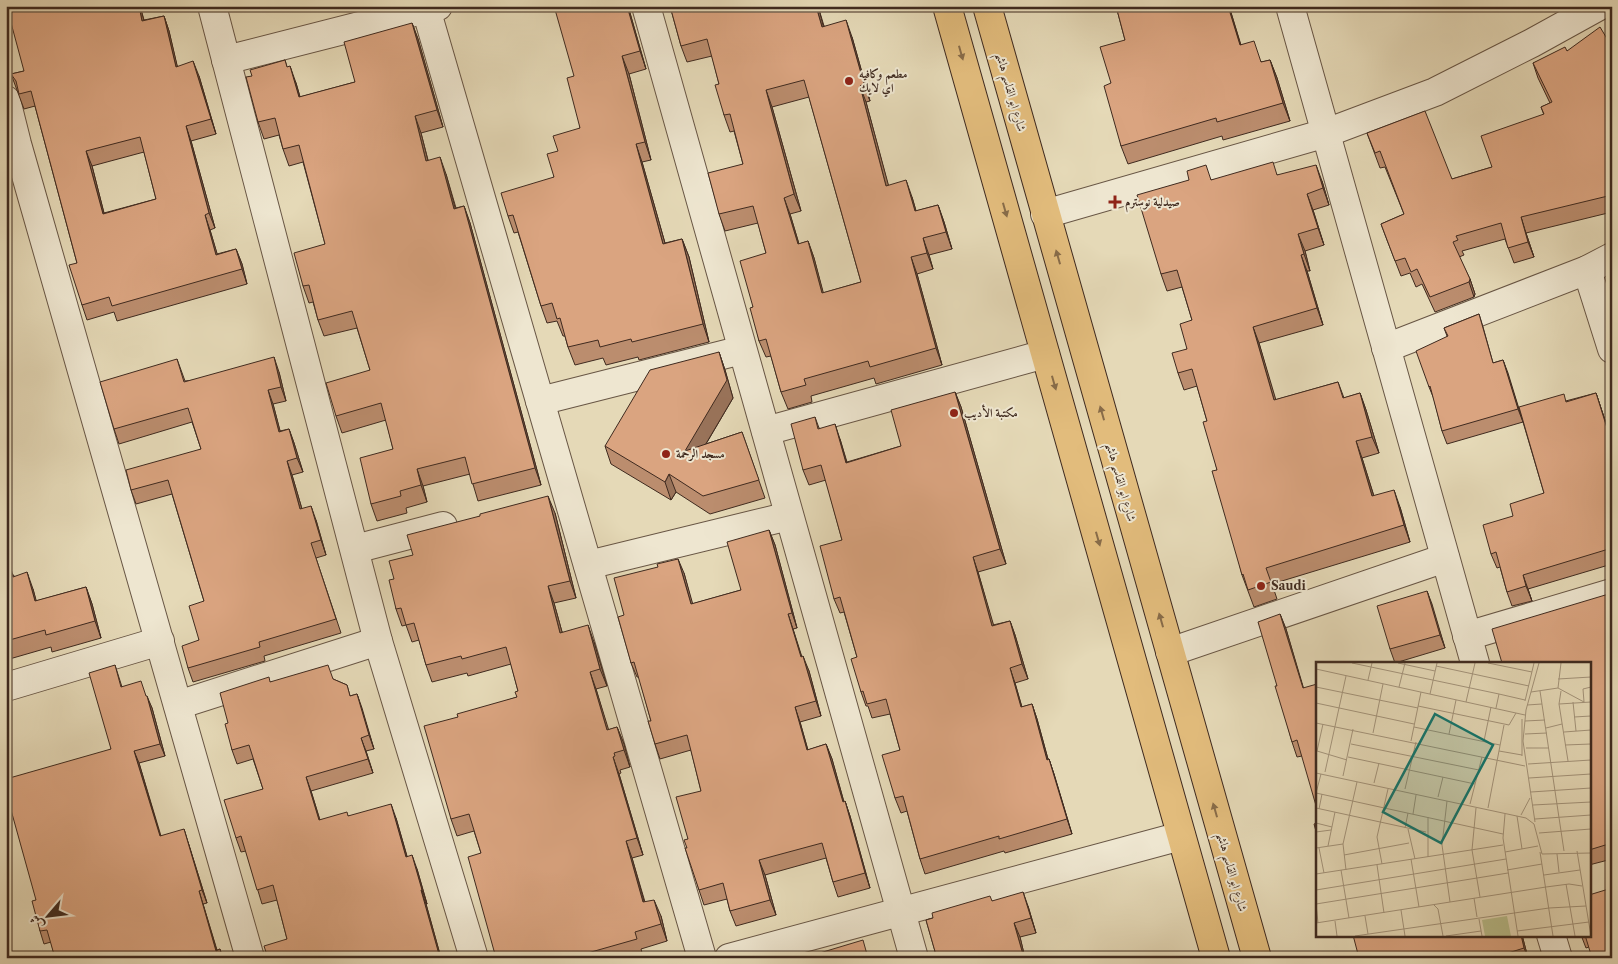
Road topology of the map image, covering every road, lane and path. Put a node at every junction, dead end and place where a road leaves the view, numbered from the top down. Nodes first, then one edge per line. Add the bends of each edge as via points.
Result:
1 (212, 6) edge
2 (646, 6) edge
3 (948, 6) edge
4 (987, 6) edge
5 (1290, 6) edge
6 (1599, 6) edge
7 (432, 8) edge
8 (226, 60) junction
9 (6, 100) edge
10 (1326, 133) junction
11 (12, 146) edge
12 (1045, 214) junction
13 (1612, 257) edge
14 (1587, 270) junction
15 (1386, 348) junction
16 (1612, 349) edge
17 (742, 350) junction
18 (1045, 354) junction
19 (540, 401) junction
20 (766, 432) junction
21 (789, 516) junction
22 (471, 519) edge
23 (355, 549) junction
24 (1445, 558) junction
25 (588, 565) junction
26 (1612, 593) edge
27 (1467, 636) junction
28 (378, 640) junction
29 (160, 641) junction
30 (1170, 652) junction
31 (1475, 662) edge
32 (6, 687) edge
33 (178, 705) junction
34 (1181, 836) junction
35 (901, 912) junction
36 (1551, 936) edge
37 (250, 958) edge
38 (474, 958) edge
39 (702, 958) edge
40 (729, 958) edge
41 (914, 958) edge
42 (1216, 958) edge
43 (1257, 958) edge
44 (1558, 958) edge

1 - 8 street
2 - 17 street
3 -> 18 main road
4 - 12 main road, شارع ابو القاسم هاشم
5 - 10 street
6 - 10 street via 1435,92
7 - 8 street
7 - 19 street
8 - 23 street
9 - 11 street
10 - 12 street
10 - 15 street
11 - 29 street
30 -> 12 main road, شارع ابو القاسم هاشم
13 - 14 street
14 - 15 street
14 - 16 street
15 - 24 street
17 - 19 street
17 - 20 street
18 - 20 street
18 -> 34 main road
19 - 25 street via 558,496
20 - 21 street
21 - 25 street
21 - 35 street
22 - 23 street
23 - 28 street
24 - 27 street
24 - 30 street
25 - 39 street
26 - 27 street
27 - 31 street
28 - 33 street
28 - 38 street
29 - 32 street
29 - 33 street
43 -> 30 main road, شارع ابو القاسم هاشم
33 - 37 street
34 - 35 street
34 - 42 main road
35 - 40 street
35 - 41 street
36 - 44 street

